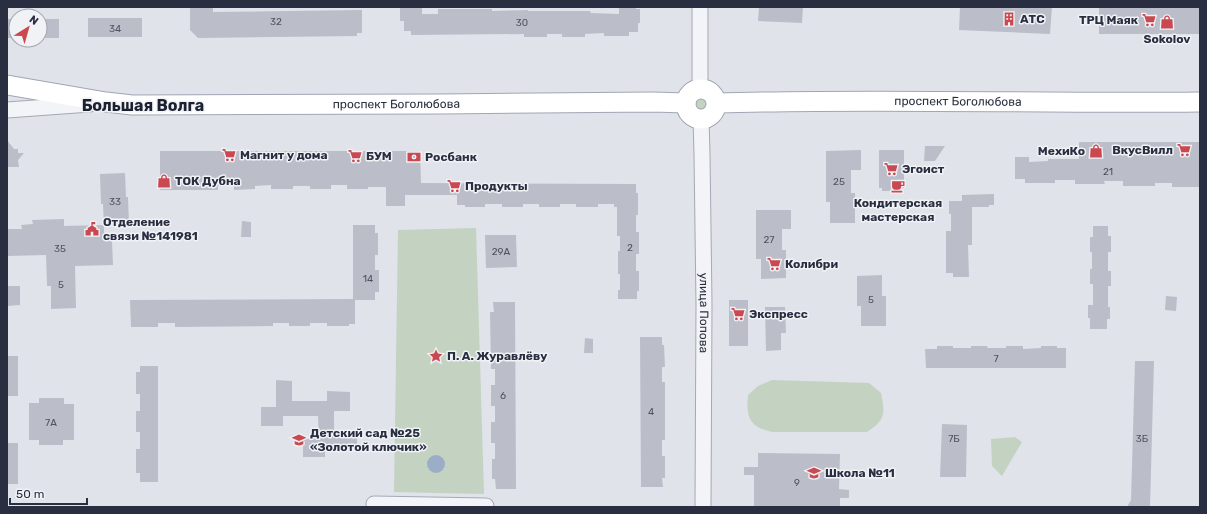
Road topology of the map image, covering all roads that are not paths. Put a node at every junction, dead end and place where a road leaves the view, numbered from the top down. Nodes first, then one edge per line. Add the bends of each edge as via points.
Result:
1 (700, 7) edge
2 (7, 85) edge
3 (700, 88) junction
4 (106, 102) junction
5 (1200, 102) edge
6 (686, 103) junction
7 (717, 103) junction
8 (7, 110) edge
9 (701, 119) junction
10 (374, 504) dead end
11 (486, 506) edge
12 (703, 507) edge

1 - 3 street
2 - 4 main road, проспект Боголюбова
3 - 6 main road via 690,93
3 - 7 main road via 711,92
4 - 6 main road, проспект Боголюбова via 132,105
4 - 8 street, проспект Боголюбова
5 - 7 main road, проспект Боголюбова via 912,100
6 - 9 main road via 690,114
7 - 9 main road via 712,114
9 - 12 street, улица Попова via 704,304
10 - 11 street

